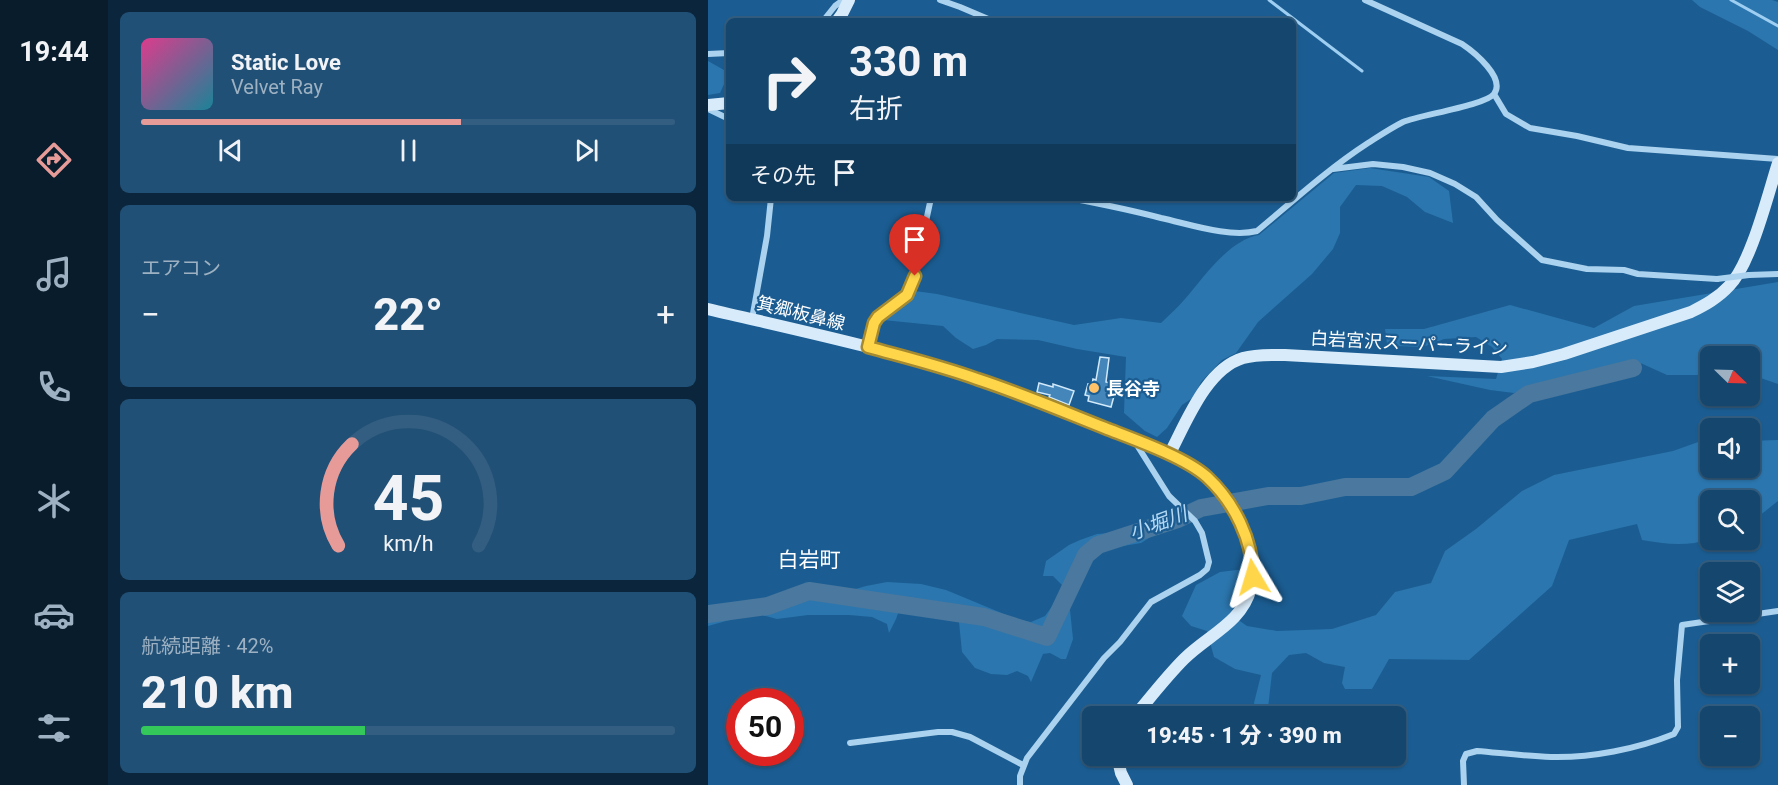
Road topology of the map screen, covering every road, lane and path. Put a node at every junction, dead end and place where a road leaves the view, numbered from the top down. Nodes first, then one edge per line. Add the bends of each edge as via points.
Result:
1 (843, 0) edge
2 (849, 0) edge
3 (940, 0) edge
4 (1365, 0) edge
5 (825, 18) edge
6 (840, 18) edge
7 (986, 18) edge
8 (726, 53) edge
9 (708, 54) edge
10 (1494, 94) junction
11 (726, 104) edge
12 (708, 107) edge
13 (726, 118) edge
14 (1778, 161) edge
15 (1333, 169) junction
16 (1296, 199) edge
17 (771, 201) edge
18 (930, 201) edge
19 (1086, 201) edge
20 (1114, 201) edge
21 (1294, 201) edge
22 (1113, 206) junction
23 (1778, 274) edge
24 (708, 309) edge
25 (752, 319) junction
26 (868, 347) junction
27 (1133, 439) junction
28 (1169, 455) junction
29 (1778, 611) edge
30 (1143, 706) edge
31 (850, 743) dead end
32 (1023, 765) junction
33 (1119, 766) edge
34 (1020, 785) edge
35 (1127, 785) edge
36 (1464, 785) edge

1 - 5 street
2 - 6 main road
3 - 7 street
4 - 10 street via 1475,53 1491,73
8 - 9 street
10 - 14 street via 1506,114 1530,129 1628,148
10 - 15 street via 1483,101 1402,123
11 - 12 main road
12 - 13 street
14 - 28 main road, 白岩宮沢スーパーライン via 1745,262 1731,285 1708,304 1564,354 1501,368 1285,355 1241,359 1229,364 1204,390
15 - 16 street
15 - 23 street, bridge via 1373,164 1430,173 1476,197 1542,260 1587,269 1718,279
17 - 25 street
18 - 26 street via 912,286 907,295 878,317
19 - 22 street
20 - 22 street
21 - 22 street via 1257,231 1249,233 1215,230
24 - 25 main road, 箕郷板鼻線
25 - 26 main road, 箕郷板鼻線
26 - 27 main road, 箕郷板鼻線 via 977,378
27 - 28 main road, 箕郷板鼻線
27 - 32 street via 1169,496 1202,533 1207,569 1147,606
28 - 30 main road, 箕郷板鼻線 via 1206,475 1224,494 1247,540 1252,585 1239,613 1182,661
29 - 36 street via 1682,625 1678,727 1674,734 1640,745 1576,756 1466,754
31 - 32 street via 952,732 970,737
32 - 34 street
33 - 35 main road

